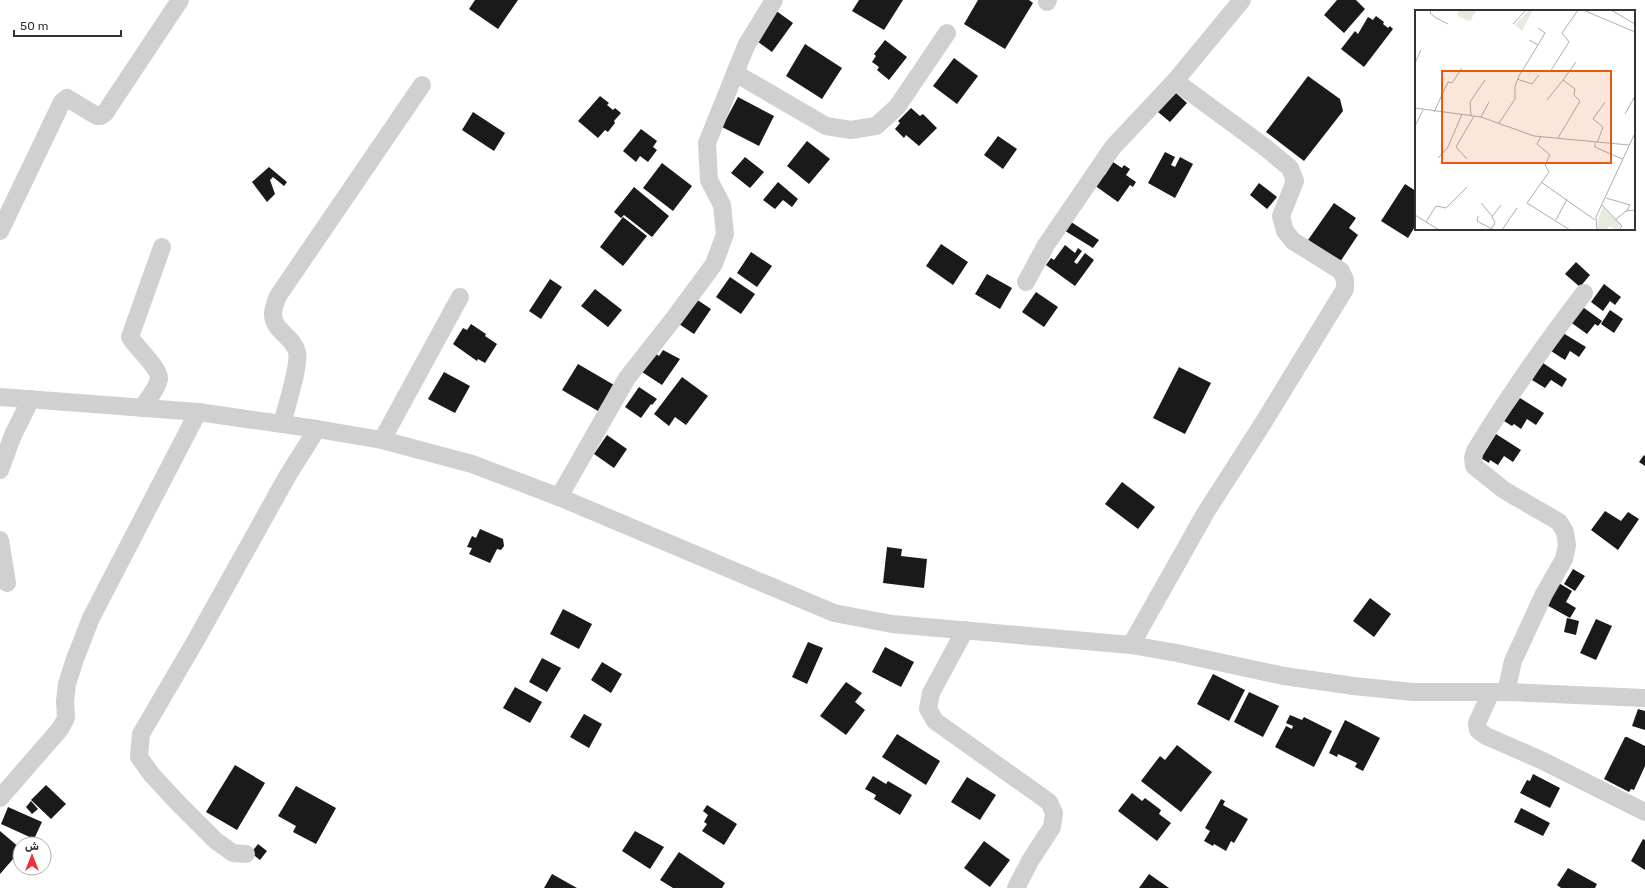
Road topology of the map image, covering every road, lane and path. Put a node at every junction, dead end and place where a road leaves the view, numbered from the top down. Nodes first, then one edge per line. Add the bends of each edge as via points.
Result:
1 (180, 0) edge
2 (774, 0) edge
3 (1242, 0) edge
4 (947, 33) dead end
5 (735, 73) junction
6 (1175, 81) junction
7 (422, 85) dead end
8 (0, 231) edge
9 (162, 247) dead end
10 (1026, 282) dead end
11 (1584, 293) dead end
12 (460, 298) dead end
13 (0, 397) edge
14 (31, 400) junction
15 (142, 408) junction
16 (198, 412) junction
17 (282, 424) junction
18 (317, 429) junction
19 (382, 440) junction
20 (0, 470) edge
21 (559, 496) junction
22 (0, 540) edge
23 (7, 583) dead end
24 (965, 630) junction
25 (1131, 645) junction
26 (1498, 692) junction
27 (1645, 698) edge
28 (0, 798) edge
29 (1645, 812) edge
30 (246, 854) dead end
31 (1016, 888) edge

1 - 8 street via 105,113 97,116 67,98 62,102
2 - 5 street via 746,46
3 - 6 street
4 - 5 street via 897,107 876,126 851,130 826,126
5 - 21 street via 707,143 709,180 722,205 725,234 714,264 628,378
6 - 10 street via 1113,147 1046,245
6 - 25 street via 1290,168 1295,181 1281,216 1285,231 1293,241 1340,271 1345,280 1345,289 1206,512
7 - 17 street via 278,296 273,314 277,328 294,343 297,352 297,367
9 - 15 street via 130,338 157,371 159,378
11 - 26 street via 1508,397 1473,458 1474,466 1504,490 1559,522 1565,532 1567,545 1564,559 1544,594
12 - 19 street
13 - 14 street
14 - 15 street
14 - 20 street
15 - 16 street
16 - 17 street
16 - 28 street via 91,618 67,684 66,718 60,729
17 - 18 street
18 - 19 street
18 - 30 street via 288,475 141,734 139,757 152,775 216,841 233,853
19 - 21 street via 472,464
21 - 24 street via 834,613 892,624
22 - 23 street
24 - 25 street
24 - 31 street via 931,693 928,709 935,721 1049,802 1054,813 1052,827
25 - 26 street via 1284,676 1354,686 1413,692
26 - 27 street
26 - 29 street via 1477,723 1478,730

